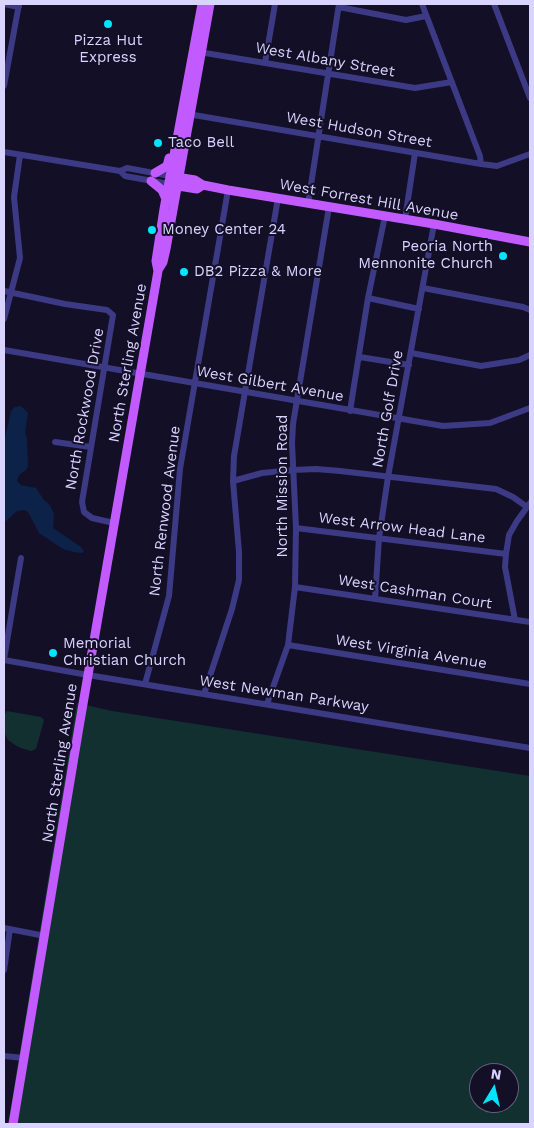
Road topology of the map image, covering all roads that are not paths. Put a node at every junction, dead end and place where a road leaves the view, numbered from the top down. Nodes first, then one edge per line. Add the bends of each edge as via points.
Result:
1 (4, 4) edge
2 (202, 4) edge
3 (210, 4) edge
4 (274, 4) edge
5 (422, 4) edge
6 (494, 4) edge
7 (19, 5) edge
8 (339, 6) edge
9 (426, 16) junction
10 (197, 52) junction
11 (265, 63) junction
12 (328, 73) junction
13 (452, 82) junction
14 (4, 86) edge
15 (530, 98) edge
16 (186, 114) junction
17 (177, 132) junction
18 (318, 136) junction
19 (4, 152) edge
20 (415, 153) junction
21 (20, 154) junction
22 (530, 154) edge
23 (181, 160) junction
24 (480, 164) junction
25 (153, 177) junction
26 (173, 181) junction
27 (194, 184) junction
28 (228, 190) junction
29 (278, 198) junction
30 (170, 200) junction
31 (308, 204) junction
32 (330, 207) junction
33 (385, 216) junction
34 (405, 219) junction
35 (434, 224) junction
36 (530, 242) edge
37 (423, 288) junction
38 (7, 292) edge
39 (368, 298) junction
40 (419, 309) junction
41 (530, 310) edge
42 (4, 319) edge
43 (4, 350) edge
44 (411, 353) junction
45 (530, 355) edge
46 (360, 357) junction
47 (409, 365) junction
48 (104, 368) junction
49 (140, 374) junction
50 (194, 384) junction
51 (245, 392) junction
52 (296, 402) junction
53 (530, 408) edge
54 (350, 411) junction
55 (400, 419) junction
56 (55, 442) dead end
57 (91, 447) junction
58 (293, 470) junction
59 (388, 477) junction
60 (233, 481) junction
61 (528, 505) edge
62 (114, 522) junction
63 (296, 528) junction
64 (379, 538) junction
65 (506, 554) junction
66 (21, 558) dead end
67 (296, 586) junction
68 (376, 599) junction
69 (515, 620) junction
70 (530, 622) edge
71 (288, 645) junction
72 (4, 659) edge
73 (88, 675) junction
74 (145, 684) junction
75 (530, 684) edge
76 (204, 694) junction
77 (267, 704) junction
78 (530, 748) edge
79 (7, 929) edge
80 (45, 936) junction
81 (4, 970) edge
82 (4, 1056) edge
83 (24, 1058) junction
84 (13, 1124) edge

1 - 7 street
2 - 10 main road, North Sterling Avenue
3 - 10 main road, North Sterling Avenue
4 - 11 street
5 - 9 street
6 - 15 street
7 - 14 street
8 - 9 street via 406,20
8 - 12 street
9 - 13 street
10 - 11 street, West Albany Street
10 - 16 main road, North Sterling Avenue
11 - 12 street, West Albany Street
12 - 13 street, West Albany Street via 415,88
12 - 18 street
13 - 24 street via 480,156
16 - 17 main road, North Sterling Avenue
16 - 18 street, West Hudson Street
16 - 23 main road, North Sterling Avenue
17 - 25 main road via 167,166
17 - 26 main road, North Sterling Avenue
18 - 20 street, West Hudson Street
18 - 31 street
19 - 21 street, West Forrest Hill Avenue
20 - 24 street, West Hudson Street
20 - 34 street
21 - 25 street, West Forrest Hill Avenue via 120,171 127,168
21 - 38 street via 14,197 20,258
22 - 24 street, West Hudson Street via 497,166
23 - 26 main road, North Sterling Avenue
23 - 27 main road
25 - 26 street, West Forrest Hill Avenue
25 - 30 main road
26 - 27 main road, West Forrest Hill Avenue
26 - 30 main road, North Sterling Avenue
27 - 28 main road, West Forrest Hill Avenue
27 - 30 main road
28 - 29 main road, West Forrest Hill Avenue
28 - 50 street, North Renwood Avenue
29 - 31 main road, West Forrest Hill Avenue
29 - 51 street
30 - 49 main road, North Sterling Avenue via 163,262 158,270
31 - 32 main road, West Forrest Hill Avenue
32 - 33 main road, West Forrest Hill Avenue
32 - 52 street, North Mission Road
33 - 34 main road, West Forrest Hill Avenue
33 - 39 street
34 - 35 main road, West Forrest Hill Avenue
35 - 36 main road, West Forrest Hill Avenue
35 - 37 street, North Golf Drive
37 - 40 street, North Golf Drive
37 - 41 street
38 - 42 street
38 - 48 street, North Rockwood Drive via 108,310 113,315
39 - 40 street
39 - 46 street
40 - 44 street, North Golf Drive
43 - 48 street, West Gilbert Avenue
44 - 45 street via 482,366 520,360
44 - 47 street, North Golf Drive
46 - 47 street
46 - 54 street
47 - 55 street, North Golf Drive
48 - 49 street, West Gilbert Avenue
48 - 57 street, North Rockwood Drive
49 - 50 street, West Gilbert Avenue
49 - 62 main road, North Sterling Avenue
50 - 51 street, West Gilbert Avenue
50 - 74 street, North Renwood Avenue via 180,469 169,596
51 - 52 street, West Gilbert Avenue
51 - 60 street
52 - 54 street, West Gilbert Avenue
52 - 58 street, North Mission Road via 292,424
53 - 55 street, West Gilbert Avenue via 490,423 443,426
54 - 55 street, West Gilbert Avenue
55 - 59 street, North Golf Drive
56 - 57 street
57 - 62 street, North Rockwood Drive via 82,502 84,512 92,518
58 - 59 street
58 - 60 street via 262,473
58 - 63 street, North Mission Road
59 - 61 street via 496,489
59 - 64 street, North Golf Drive
60 - 76 street via 238,580 232,609
61 - 65 street via 509,535
62 - 73 main road, North Sterling Avenue
63 - 64 street, West Arrow Head Lane
63 - 67 street, North Mission Road
64 - 65 street, West Arrow Head Lane
64 - 68 street, North Golf Drive
65 - 69 street via 505,567
66 - 72 street
67 - 68 street, West Cashman Court
67 - 71 street, North Mission Road
68 - 69 street, West Cashman Court
69 - 70 street, West Cashman Court
71 - 75 street, West Virginia Avenue
71 - 77 street, North Mission Road
72 - 73 street, West Newman Parkway
73 - 74 street, West Newman Parkway
73 - 80 main road, North Sterling Avenue
74 - 76 street, West Newman Parkway
76 - 77 street, West Newman Parkway
77 - 78 street, West Newman Parkway
79 - 80 street
79 - 81 street
80 - 83 main road, North Sterling Avenue
82 - 83 street
83 - 84 main road, North Sterling Avenue

